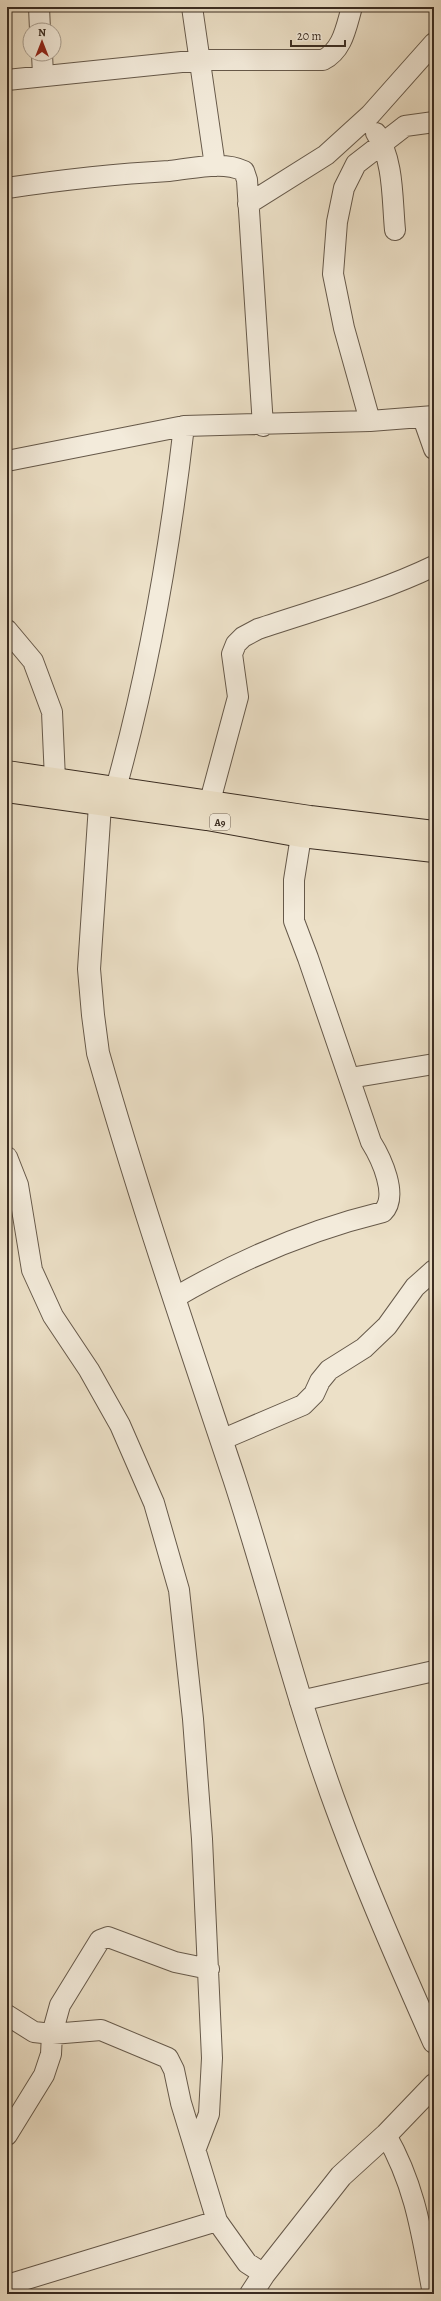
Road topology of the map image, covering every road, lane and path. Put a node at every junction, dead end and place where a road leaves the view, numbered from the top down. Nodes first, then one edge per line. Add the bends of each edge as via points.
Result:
1 (39, 7) edge
2 (192, 7) edge
3 (352, 7) edge
4 (40, 22) edge
5 (434, 43) edge
6 (201, 60) junction
7 (42, 62) edge
8 (43, 75) junction
9 (7, 80) edge
10 (366, 118) junction
11 (434, 122) edge
12 (382, 142) junction
13 (215, 166) junction
14 (7, 188) edge
15 (248, 204) junction
16 (395, 230) dead end
17 (429, 417) edge
18 (370, 421) junction
19 (184, 426) junction
20 (263, 426) junction
21 (434, 449) edge
22 (7, 461) edge
23 (434, 566) edge
24 (7, 630) edge
25 (7, 772) edge
26 (56, 779) junction
27 (116, 788) junction
28 (7, 791) edge
29 (210, 801) junction
30 (100, 805) junction
31 (434, 832) edge
32 (301, 836) junction
33 (434, 851) edge
34 (434, 1064) edge
35 (350, 1078) junction
36 (7, 1157) edge
37 (434, 1270) edge
38 (174, 1298) junction
39 (221, 1440) junction
40 (434, 1671) edge
41 (300, 1701) junction
42 (209, 1968) junction
43 (7, 2015) edge
44 (52, 2034) junction
45 (434, 2042) edge
46 (434, 2085) edge
47 (7, 2135) edge
48 (386, 2135) junction
49 (196, 2148) junction
50 (217, 2221) junction
51 (264, 2274) junction
52 (7, 2285) edge
53 (252, 2294) edge
54 (433, 2294) edge

1 - 4 street
2 - 6 street
3 - 6 street via 340,45 333,55 323,60
5 - 10 street
6 - 8 street
6 - 13 street
7 - 8 street
8 - 9 street
10 - 12 street
10 - 15 street via 326,155
11 - 12 street via 405,126
12 - 16 street via 388,164
12 - 18 street via 356,164 344,188 337,222 333,274 344,328
13 - 14 street via 114,174
13 - 15 street via 236,166 244,170
15 - 20 street
17 - 18 street
17 - 21 street
18 - 20 street
19 - 20 street
19 - 22 street
19 - 27 street via 164,574
23 - 29 street via 368,594 258,629 236,644 232,654 238,697
24 - 26 street via 33,662 52,712
25 - 26 highway, A9
26 - 27 highway, A9
27 - 29 highway, A9
28 - 30 highway, A9
29 - 31 highway, A9 via 310,817
30 - 32 highway, A9
30 - 38 street via 89,968 92,1015 98,1053
32 - 33 highway, A9
32 - 35 street via 294,880 294,921
34 - 35 street
35 - 38 street via 371,1142 385,1170 388,1207 383,1212 330,1226 255,1255 220,1271
36 - 42 street via 18,1185 32,1270 53,1316 89,1370 120,1425 154,1503 179,1590 194,1719
37 - 39 street via 415,1287 387,1326 364,1348 329,1370 314,1394 303,1405
38 - 39 street
39 - 41 street
40 - 41 street
41 - 45 street via 337,1809 384,1928
42 - 44 street via 175,1962 108,1937 103,1938 60,2005
42 - 49 street via 212,2058 209,2114
43 - 44 street via 34,2032
44 - 47 street via 51,2054 44,2075
44 - 49 street via 101,2030 168,2058 174,2070 181,2103
46 - 48 street
48 - 51 street via 341,2176
48 - 54 street via 401,2161 414,2198
49 - 50 street
50 - 51 street via 247,2262
50 - 52 street
51 - 53 street

